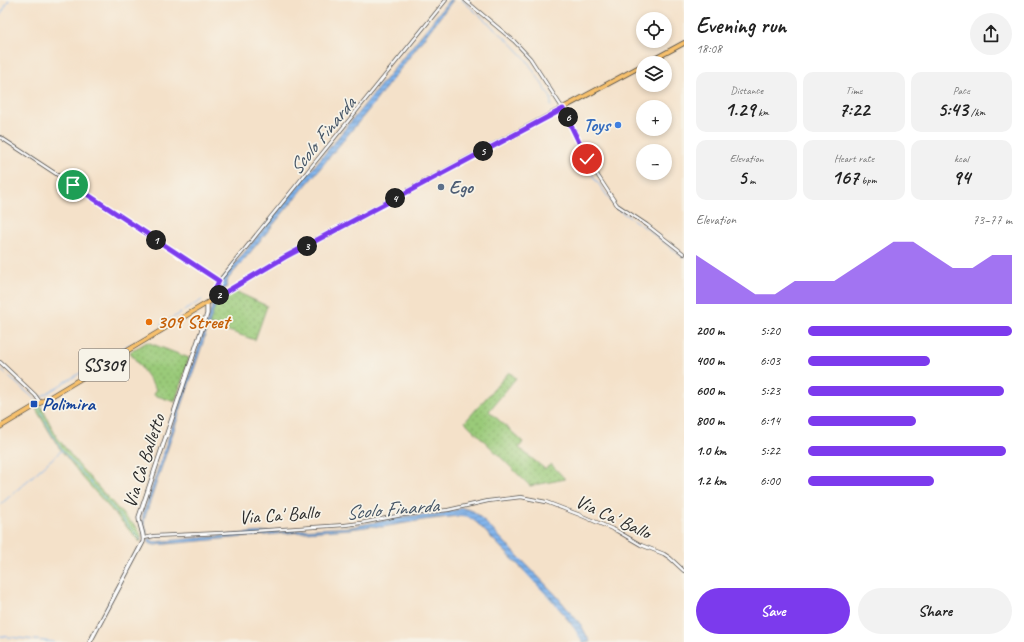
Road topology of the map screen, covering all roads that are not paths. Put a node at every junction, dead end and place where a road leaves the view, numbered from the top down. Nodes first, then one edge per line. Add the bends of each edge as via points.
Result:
1 (446, 0) edge
2 (465, 0) edge
3 (684, 43) edge
4 (661, 56) edge
5 (636, 69) edge
6 (563, 109) junction
7 (0, 137) edge
8 (684, 254) edge
9 (219, 281) junction
10 (214, 299) junction
11 (207, 303) junction
12 (0, 362) edge
13 (41, 403) junction
14 (0, 427) edge
15 (144, 538) junction
16 (684, 571) edge
17 (90, 642) edge

1 - 9 street
2 - 6 street via 522,48
3 - 4 main road
5 - 6 main road, SS309
6 - 8 street via 587,159 617,205
6 - 10 main road, SS309 via 285,257
7 - 9 street
9 - 10 street via 214,291
10 - 11 main road, SS309
11 - 13 main road, SS309
11 - 15 street, Via Cà Balletto via 207,314 139,517
12 - 13 street
13 - 14 main road, SS309
15 - 16 street, Via Ca' Ballo via 361,523 402,514 448,510 488,501 521,498 546,502 617,531 641,545 664,554
15 - 17 street, Via Cà Balletto

